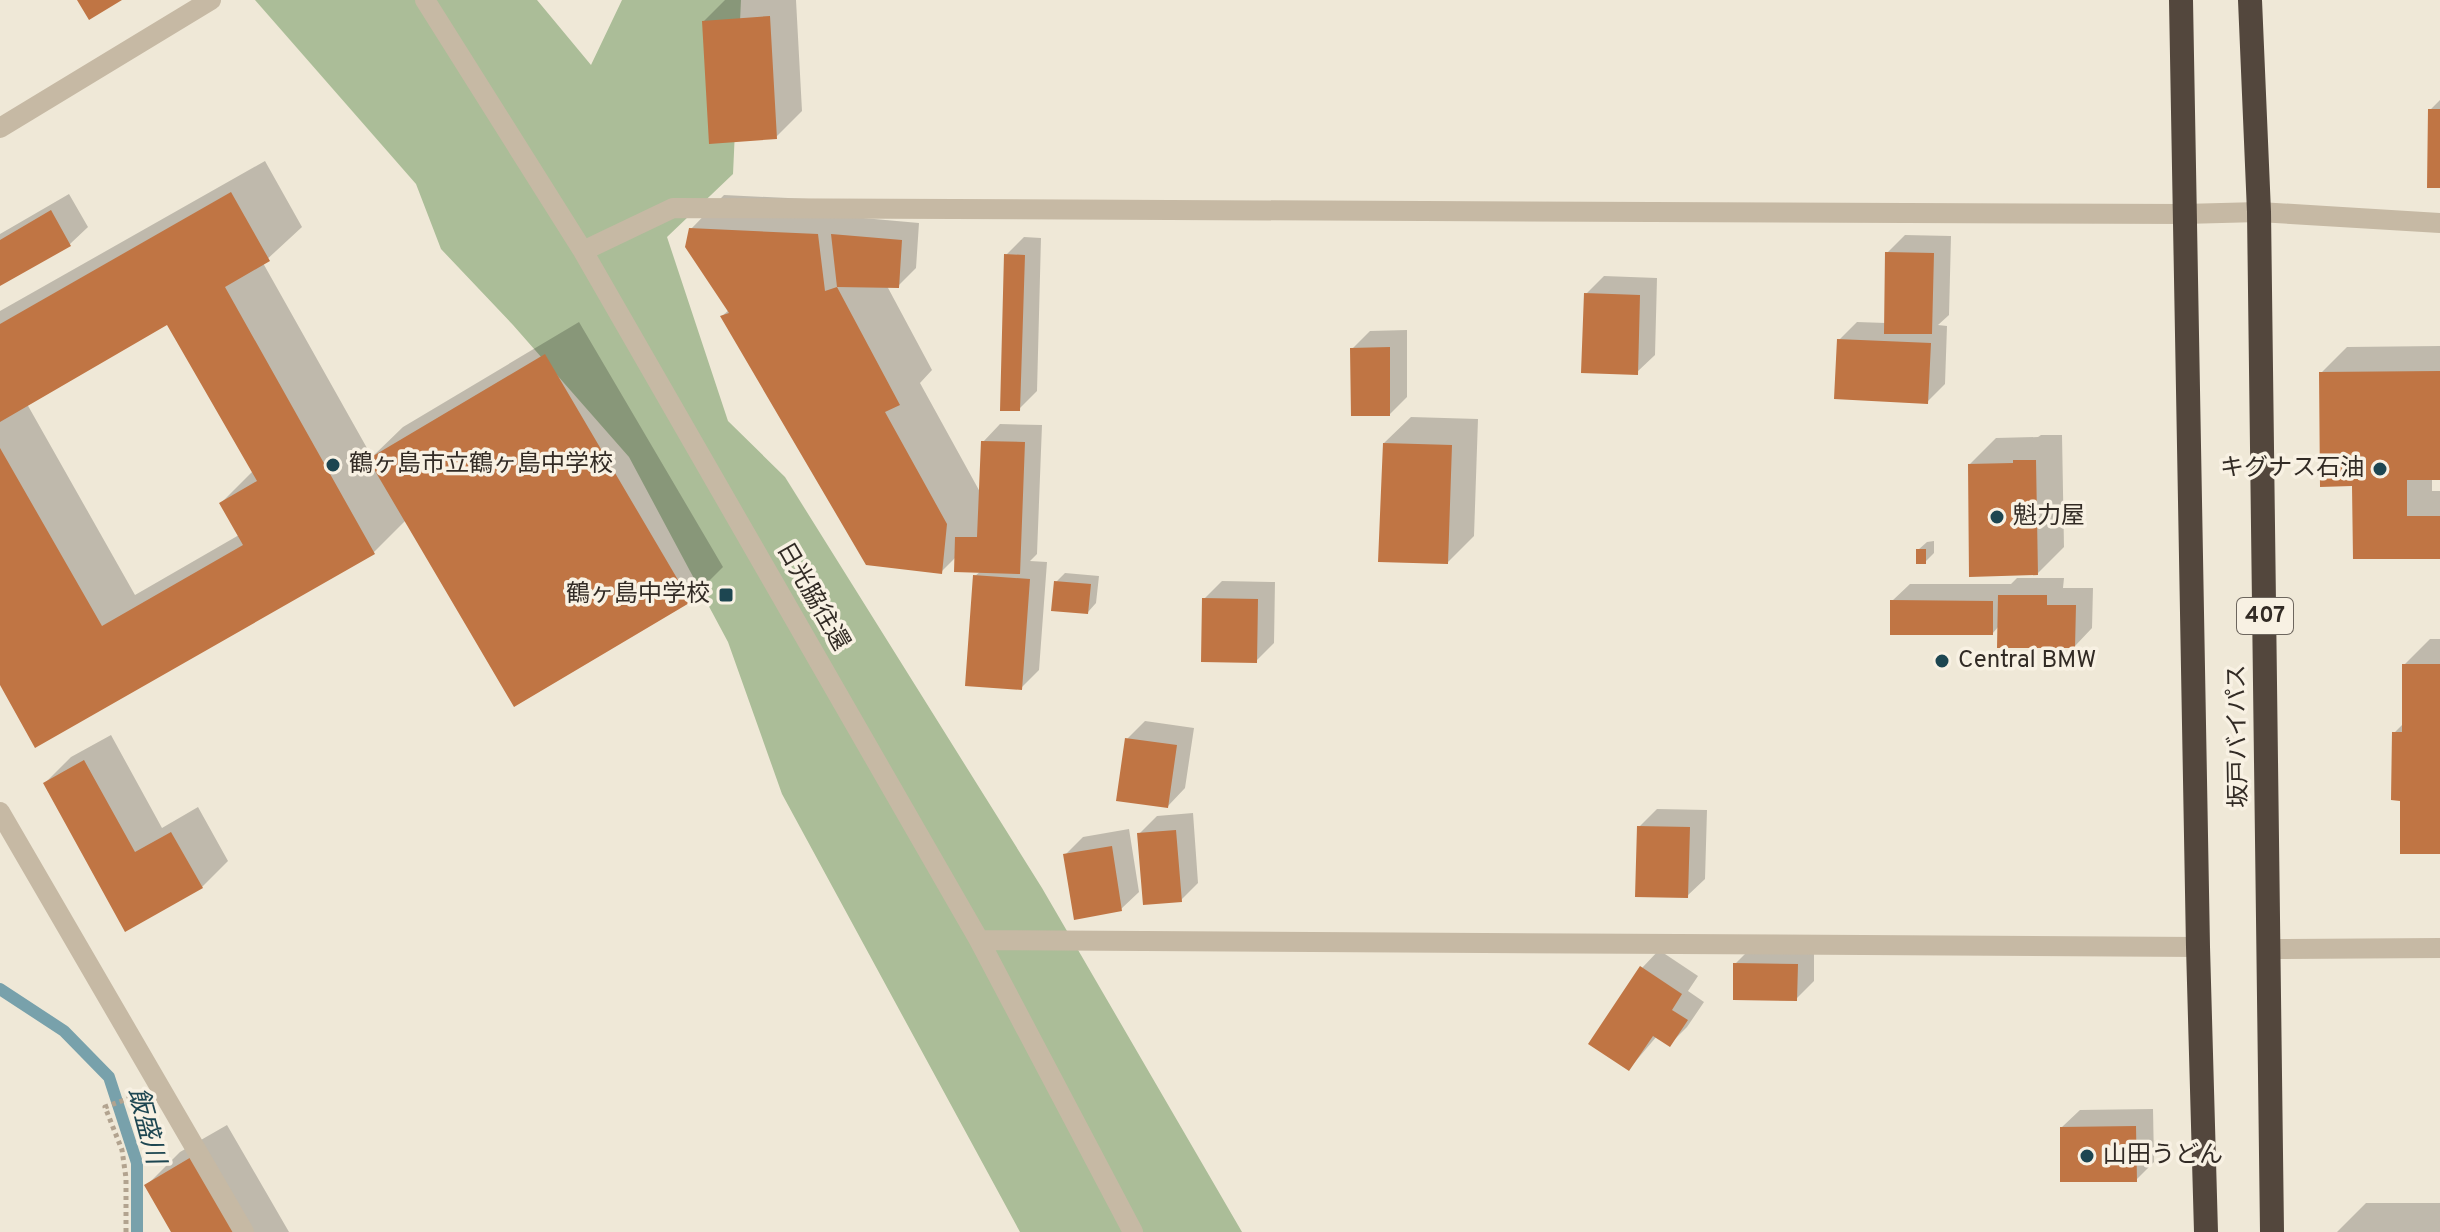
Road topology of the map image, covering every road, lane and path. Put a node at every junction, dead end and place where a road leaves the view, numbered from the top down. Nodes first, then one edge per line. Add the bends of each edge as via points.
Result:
1 (211, 0) edge
2 (425, 0) edge
3 (2181, 0) edge
4 (2250, 0) edge
5 (0, 128) edge
6 (2259, 212) junction
7 (2184, 214) junction
8 (2440, 223) edge
9 (583, 251) junction
10 (0, 812) edge
11 (979, 940) junction
12 (2198, 947) junction
13 (2440, 948) edge
14 (2270, 949) junction
15 (141, 1094) dead end
16 (126, 1232) edge
17 (244, 1232) edge
18 (1133, 1232) edge
19 (2206, 1232) edge
20 (2272, 1232) edge

1 - 5 street
2 - 9 street, 日光脇往還
3 - 7 highway, 坂戸バイパス
4 - 6 highway, 坂戸バイパス / 407
6 - 7 street
6 - 8 street
6 - 14 highway, 坂戸バイパス / 407
7 - 9 street via 673,208
7 - 12 highway, 坂戸バイパス
9 - 11 street, 日光脇往還
10 - 17 street
11 - 12 street
11 - 18 street, 日光脇往還
12 - 19 highway, 坂戸バイパス
13 - 14 street
14 - 20 highway, 坂戸バイパス / 407
15 - 16 path via 105,1107 122,1150

